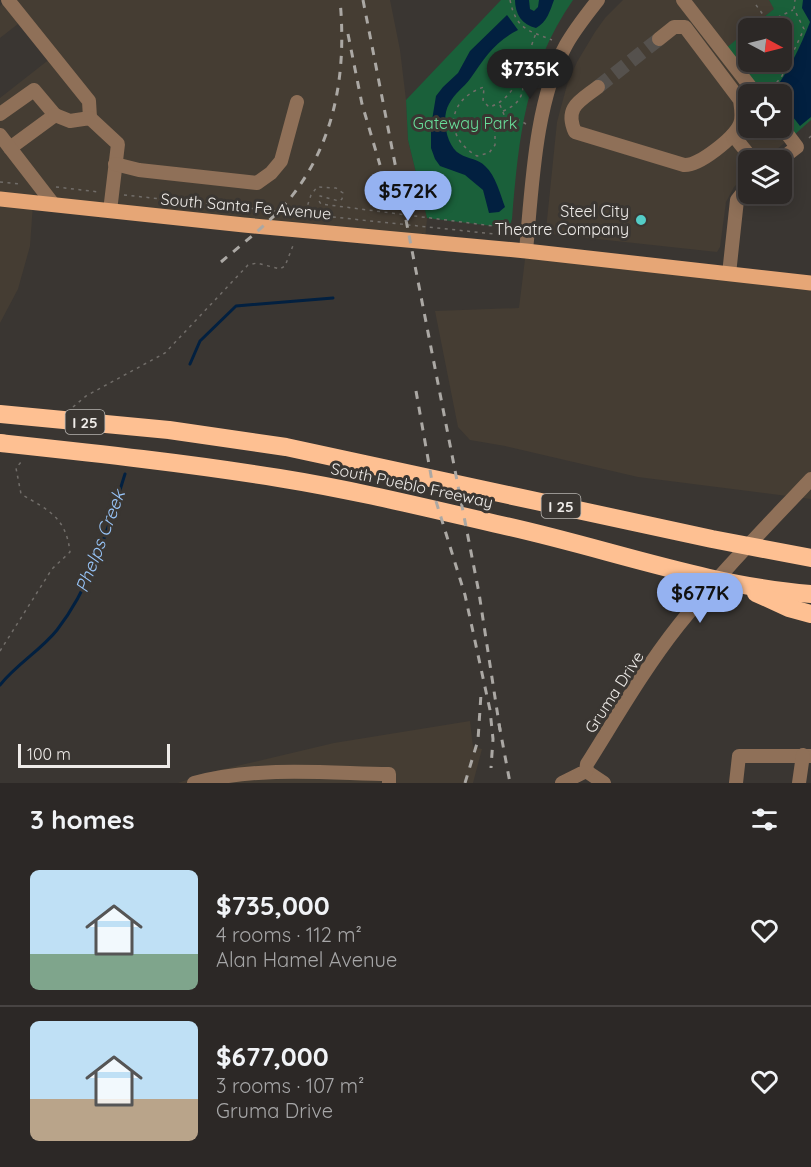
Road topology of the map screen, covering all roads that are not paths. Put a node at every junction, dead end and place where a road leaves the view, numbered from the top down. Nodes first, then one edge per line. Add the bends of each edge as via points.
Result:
1 (8, 0) edge
2 (598, 0) edge
3 (683, 0) edge
4 (659, 39) tunnel mouth
5 (748, 84) edge
6 (598, 87) tunnel mouth
7 (297, 102) dead end
8 (0, 114) edge
9 (55, 116) junction
10 (90, 118) junction
11 (0, 135) edge
12 (732, 135) junction
13 (790, 138) edge
14 (10, 148) junction
15 (745, 150) edge
16 (792, 151) edge
17 (115, 164) junction
18 (0, 199) edge
19 (738, 199) edge
20 (54, 205) junction
21 (110, 211) junction
22 (526, 250) junction
23 (729, 274) junction
24 (811, 283) edge
25 (0, 414) edge
26 (0, 443) edge
27 (811, 479) edge
28 (777, 552) junction
29 (811, 552) edge
30 (811, 558) edge
31 (735, 584) junction
32 (811, 594) edge
33 (811, 614) edge
34 (807, 755) edge
35 (586, 771) junction
36 (194, 783) edge
37 (389, 783) edge
38 (562, 783) edge
39 (604, 783) edge
40 (736, 783) edge
41 (799, 783) edge

1 - 10 street via 89,101
2 - 22 street via 566,45 551,81 538,142
3 - 5 street
4 - 12 street via 674,27 685,27 740,100 740,124
6 - 12 street via 571,112 575,132 583,136 691,165
7 - 17 street via 281,161 257,183
8 - 9 street via 34,90
9 - 10 street via 70,121
9 - 14 street
10 - 17 street via 118,144
11 - 14 street
12 - 15 street
13 - 16 street via 797,147
14 - 20 street
17 - 21 street
18 - 20 main road, South Santa Fe Avenue
19 - 23 street
20 - 21 main road, South Santa Fe Avenue
21 - 22 main road, South Santa Fe Avenue
22 - 23 main road, South Santa Fe Avenue
23 - 24 main road, South Santa Fe Avenue
25 - 28 highway, South Pueblo Freeway / I 25 via 169,430 286,447
26 - 31 highway, South Pueblo Freeway / I 25 via 128,457 364,493
27 - 35 street, Gruma Drive via 678,626 636,686
28 - 29 highway
28 - 30 highway, South Pueblo Freeway / I 25
31 - 32 highway, South Pueblo Freeway / I 25
31 - 33 highway
34 - 40 street via 738,756
34 - 41 street
35 - 38 street
35 - 39 street
36 - 37 street via 222,776 280,772 389,774

